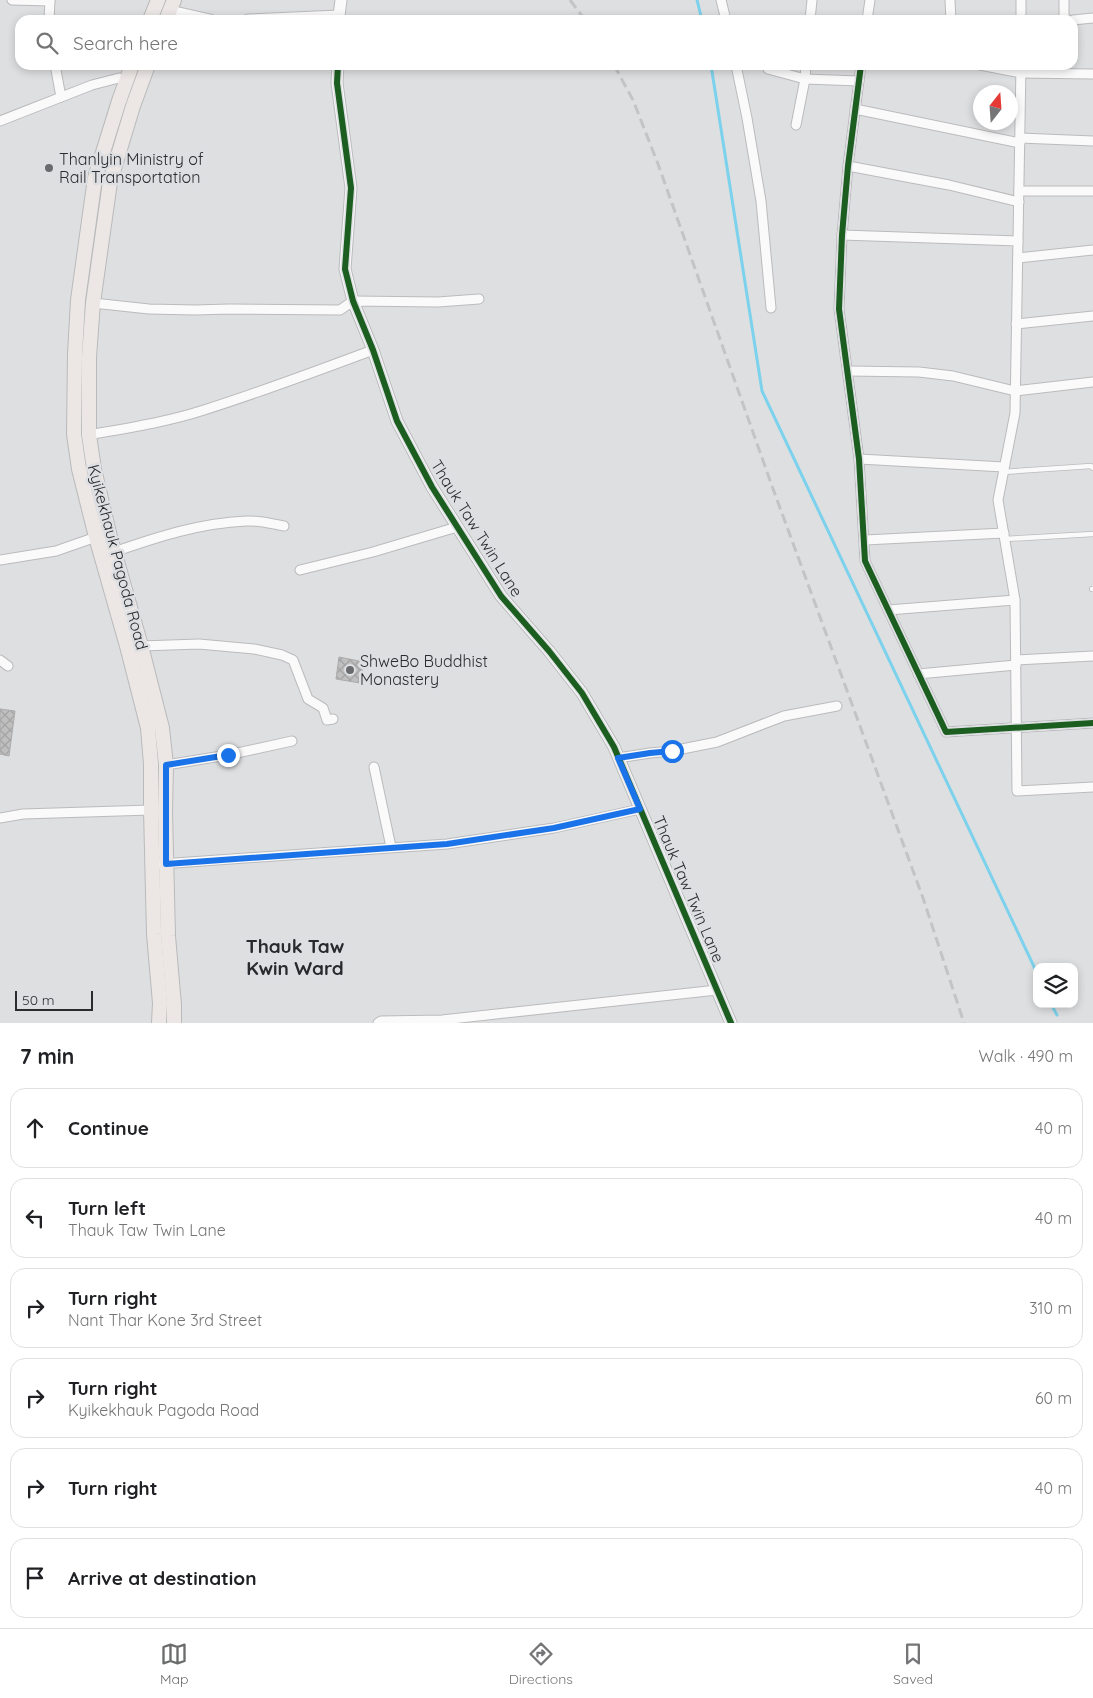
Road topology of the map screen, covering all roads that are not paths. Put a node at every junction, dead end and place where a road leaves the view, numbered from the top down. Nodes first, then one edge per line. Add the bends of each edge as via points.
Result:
1 (12, 0) edge
2 (158, 0) edge
3 (341, 0) edge
4 (721, 0) edge
5 (812, 0) edge
6 (870, 0) edge
7 (950, 0) edge
8 (1021, 0) edge
9 (1064, 0) edge
10 (50, 1) edge
11 (170, 10) edge
12 (49, 15) edge
13 (152, 15) edge
14 (190, 15) edge
15 (339, 15) edge
16 (725, 15) edge
17 (810, 15) edge
18 (868, 15) edge
19 (951, 15) edge
20 (1021, 15) edge
21 (1064, 15) edge
22 (1093, 18) edge
23 (1078, 20) edge
24 (56, 70) edge
25 (130, 70) edge
26 (146, 70) edge
27 (338, 70) edge
28 (737, 70) edge
29 (768, 70) dead end
30 (806, 70) edge
31 (860, 70) edge
32 (1021, 70) edge
33 (1035, 70) edge
34 (1093, 74) edge
35 (805, 79) junction
36 (126, 80) junction
37 (859, 81) junction
38 (61, 97) junction
39 (855, 109) junction
40 (0, 121) edge
41 (796, 125) dead end
42 (1020, 141) junction
43 (1093, 141) edge
44 (848, 166) junction
45 (1019, 191) junction
46 (1093, 191) edge
47 (1019, 202) junction
48 (842, 235) junction
49 (1018, 241) junction
50 (1093, 250) edge
51 (1018, 258) junction
52 (479, 299) dead end
53 (353, 300) junction
54 (93, 303) junction
55 (771, 308) dead end
56 (1093, 316) edge
57 (1016, 324) junction
58 (373, 350) junction
59 (848, 371) junction
60 (1093, 382) edge
61 (1015, 391) junction
62 (89, 435) junction
63 (859, 459) junction
64 (1093, 468) edge
65 (1004, 470) junction
66 (284, 526) dead end
67 (457, 527) junction
68 (1093, 534) edge
69 (1004, 536) junction
70 (96, 538) junction
71 (865, 540) junction
72 (114, 552) junction
73 (0, 560) edge
74 (300, 570) dead end
75 (1015, 600) junction
76 (888, 610) junction
77 (141, 646) junction
78 (1093, 656) edge
79 (0, 660) edge
80 (1016, 663) junction
81 (8, 666) dead end
82 (918, 674) junction
83 (837, 706) dead end
84 (333, 719) dead end
85 (1093, 723) edge
86 (1017, 728) junction
87 (292, 741) dead end
88 (618, 758) junction
89 (166, 765) junction
90 (374, 766) dead end
91 (1093, 787) edge
92 (640, 809) junction
93 (151, 810) junction
94 (0, 818) edge
95 (391, 847) junction
96 (159, 864) junction
97 (717, 990) junction
98 (442, 1022) edge
99 (159, 1023) edge
100 (174, 1023) edge
101 (378, 1023) edge
102 (731, 1023) edge

1 - 10 street
2 - 13 main road
3 - 15 street
4 - 16 street
5 - 17 street
6 - 18 street
7 - 19 street
8 - 20 street
9 - 21 street
10 - 12 street
11 - 14 street
22 - 23 street
24 - 38 street
25 - 36 main road, Kyikekhauk Pagoda Road
26 - 54 main road, Kyikekhauk Pagoda Road via 110,182
27 - 53 street, Thauk Taw Twin Lane via 352,188 344,269
28 - 55 street via 761,201
29 - 35 street
30 - 35 street
31 - 37 street
32 - 42 street
33 - 34 street
35 - 37 street
35 - 41 street
36 - 38 street via 118,78
36 - 70 main road, Kyikekhauk Pagoda Road via 95,178 78,300 74,434
37 - 39 street
38 - 40 street
39 - 42 street
39 - 44 street
42 - 43 street
42 - 45 street
44 - 47 street
44 - 48 street
45 - 46 street
45 - 47 street
47 - 49 street
48 - 49 street
48 - 59 street via 839,309
49 - 51 street
50 - 51 street
51 - 57 street
52 - 53 street via 438,302
53 - 54 street via 340,310 149,309
53 - 58 street, Thauk Taw Twin Lane
54 - 62 main road, Kyikekhauk Pagoda Road
56 - 57 street
57 - 61 street
58 - 62 street via 203,411
58 - 67 street, Thauk Taw Twin Lane via 397,421
59 - 61 street via 953,376
59 - 63 street
60 - 61 street
61 - 65 street via 1015,412
62 - 72 main road, Kyikekhauk Pagoda Road
63 - 65 street
63 - 71 street
64 - 65 lane
65 - 69 street via 998,500
66 - 72 street via 248,521 221,524 173,532
67 - 74 street
67 - 88 street, Thauk Taw Twin Lane via 500,596 582,693
68 - 69 lane
69 - 71 street
69 - 75 street
70 - 73 street via 56,550
70 - 93 main road, Kyikekhauk Pagoda Road via 148,728
71 - 76 street via 865,561
72 - 77 main road, Kyikekhauk Pagoda Road
75 - 76 street
75 - 80 street
76 - 82 street
77 - 84 street via 199,644 282,655 293,660 308,699 323,708 327,720
77 - 89 main road, Kyikekhauk Pagoda Road via 162,728
78 - 80 street
79 - 81 street
80 - 82 street
80 - 86 street
82 - 86 street via 946,732
83 - 88 street via 784,716 717,742
85 - 86 street
86 - 91 street via 1017,791
87 - 89 street
88 - 92 street, Thauk Taw Twin Lane
89 - 96 main road, Kyikekhauk Pagoda Road
90 - 95 street
92 - 95 street via 554,828 447,844
92 - 97 street, Thauk Taw Twin Lane
93 - 94 street via 23,814
93 - 96 main road, Kyikekhauk Pagoda Road
95 - 96 street
96 - 99 main road, Kyikekhauk Pagoda Road via 154,934
96 - 100 main road, Kyikekhauk Pagoda Road
97 - 98 street
97 - 102 street, Thauk Taw Twin Lane
98 - 101 street

